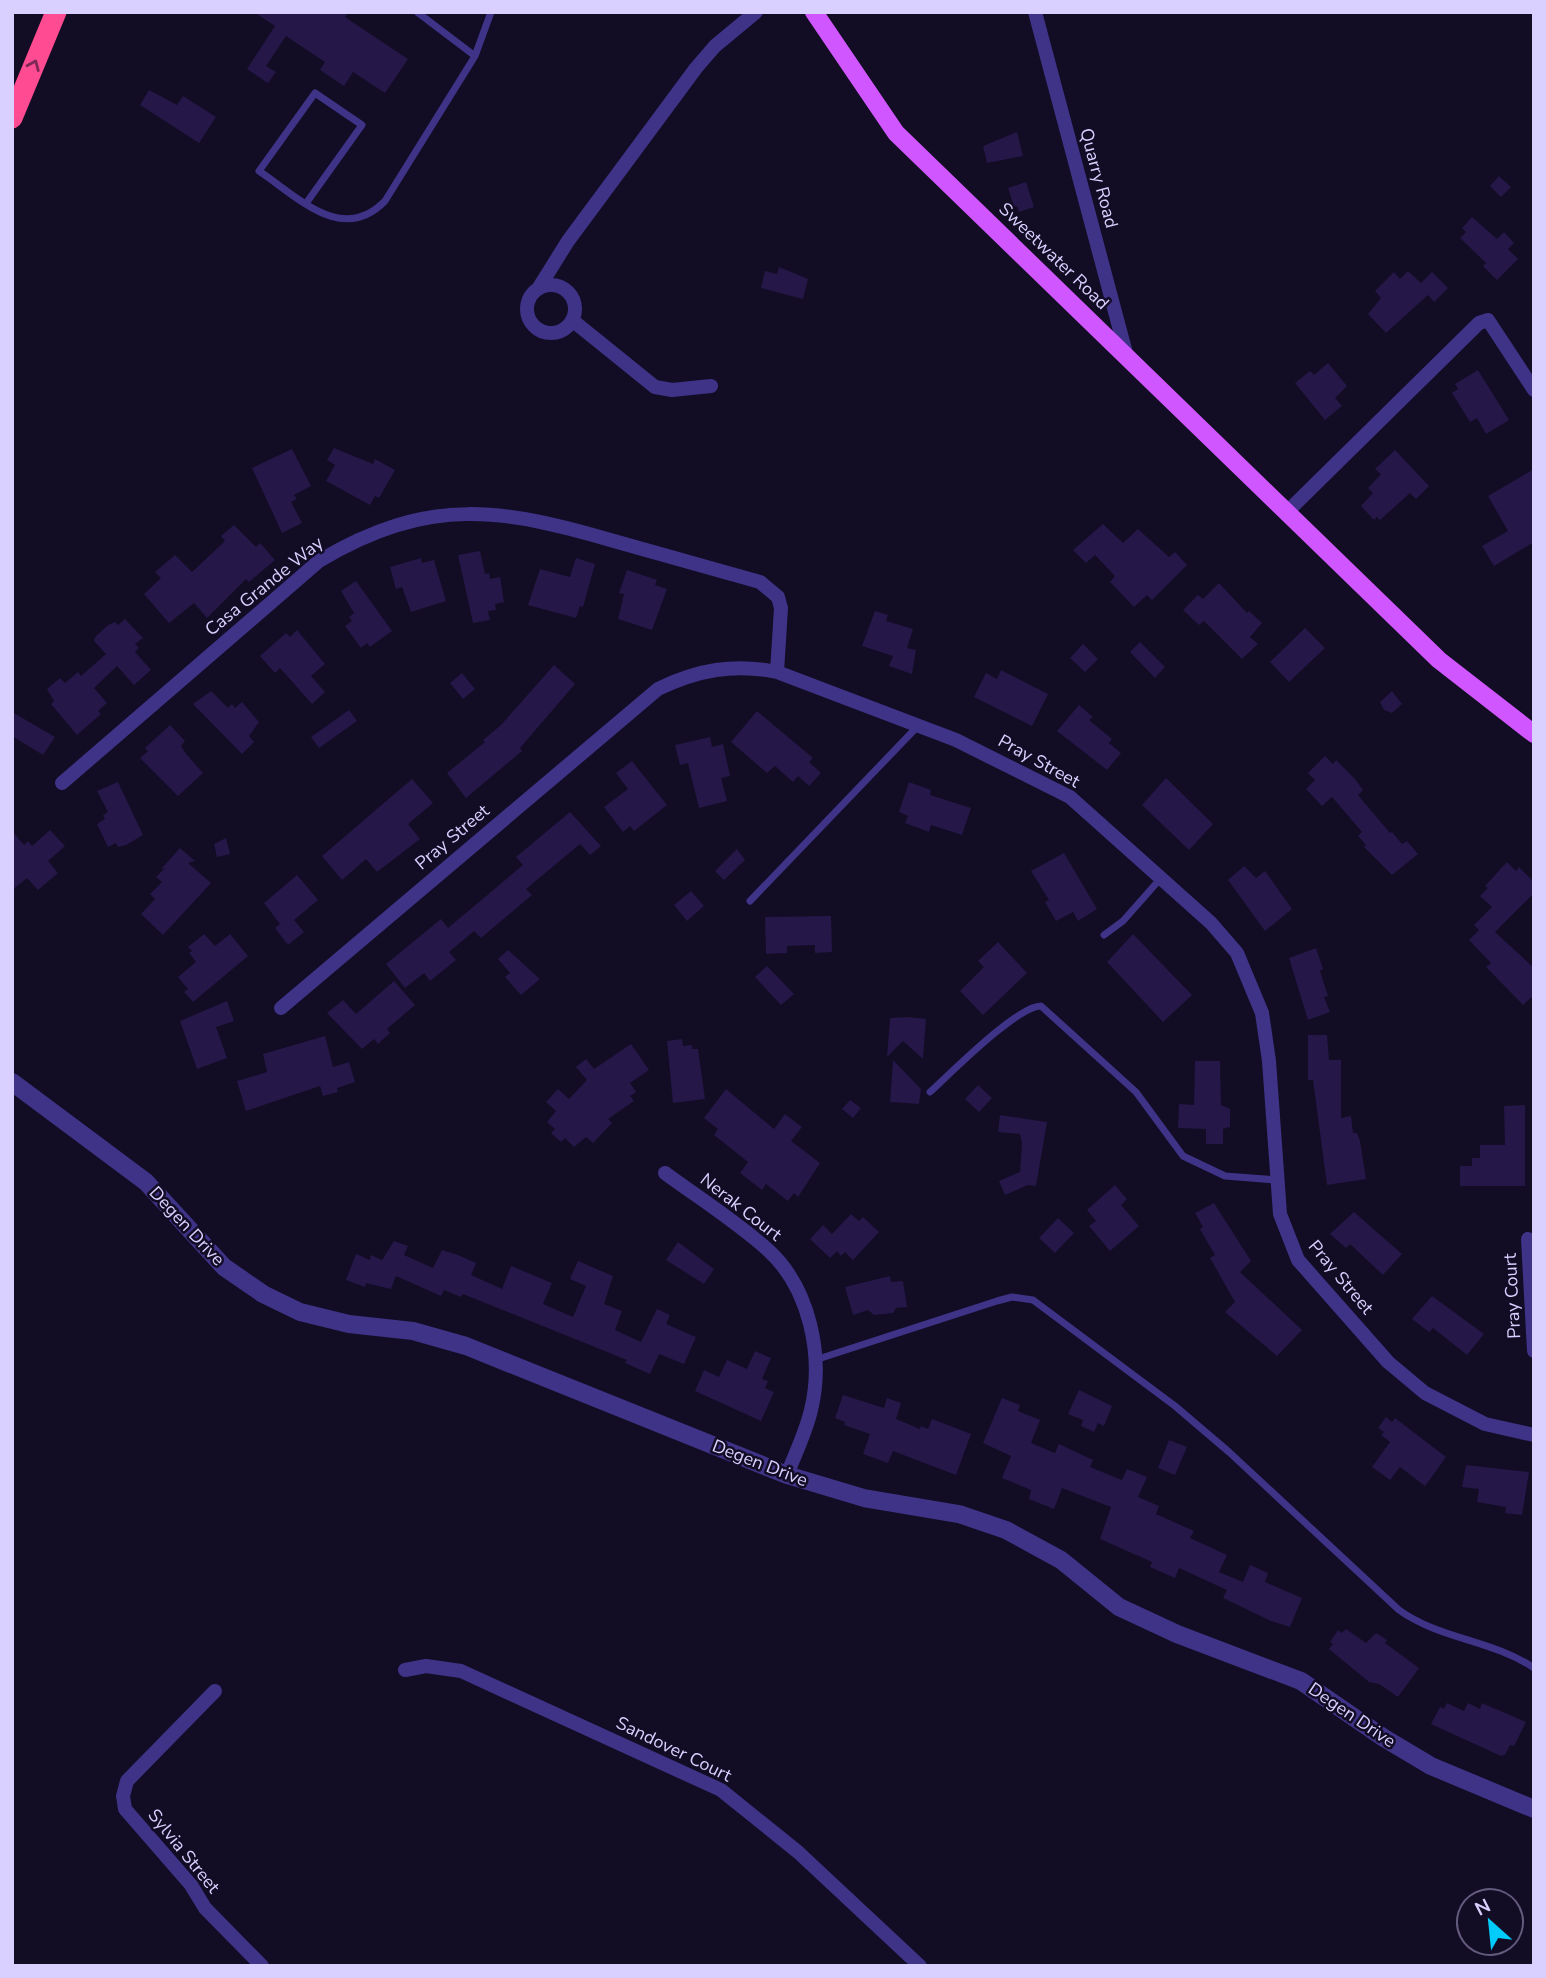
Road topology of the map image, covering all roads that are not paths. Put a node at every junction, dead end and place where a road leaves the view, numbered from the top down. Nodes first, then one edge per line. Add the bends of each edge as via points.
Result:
1 (56, 12) edge
2 (417, 12) edge
3 (491, 12) edge
4 (756, 12) edge
5 (814, 12) edge
6 (1035, 12) edge
7 (475, 56) junction
8 (12, 118) edge
9 (307, 202) junction
10 (538, 289) junction
11 (572, 320) junction
12 (1126, 353) junction
13 (710, 386) dead end
14 (1534, 390) edge
15 (1287, 512) junction
16 (777, 672) junction
17 (917, 727) junction
18 (1534, 734) edge
19 (62, 783) dead end
20 (1162, 878) junction
21 (750, 901) dead end
22 (1104, 935) dead end
23 (281, 1007) dead end
24 (12, 1083) edge
25 (930, 1092) dead end
26 (665, 1173) dead end
27 (1277, 1180) junction
28 (1528, 1239) dead end
29 (1534, 1351) edge
30 (815, 1360) junction
31 (1534, 1435) edge
32 (787, 1475) junction
33 (1534, 1668) edge
34 (405, 1670) dead end
35 (215, 1691) dead end
36 (1534, 1809) edge
37 (262, 1966) edge
38 (920, 1966) edge

8 -> 1 highway
2 - 7 lane
3 - 7 lane
4 - 10 street via 696,68 568,241
5 - 12 main road, Sweetwater Road via 897,133
6 - 12 street, Quarry Road
7 - 9 lane via 373,213 352,221 331,219
9 - 9 lane via 259,171 315,93 362,125
10 - 11 street via 553,285 567,292 575,305
10 - 11 street via 527,309 531,324 553,333
11 - 13 street via 655,387
12 - 15 main road, Sweetwater Road
14 - 15 street via 1488,320 1479,323
15 - 18 main road, Sweetwater Road via 1439,660
16 - 17 street, Pray Street
16 - 19 street, Casa Grande Way via 781,608 778,597 760,582 548,521 496,514 444,515 367,536 319,561
16 - 23 street, Pray Street via 712,670 658,689
17 - 20 street, Pray Street via 1011,765 1070,797
17 - 21 lane
20 - 22 lane
20 - 27 street, Pray Street via 1237,953 1255,992 1267,1037
24 - 32 street, Degen Drive via 146,1182 224,1267 263,1294 300,1312 349,1324 413,1331 466,1346
25 - 27 lane via 1014,1017 1031,1006 1041,1006 1136,1092 1183,1156 1225,1176
26 - 30 street, Nerak Court via 770,1251 808,1315
27 - 31 street, Pray Street via 1280,1214 1298,1261 1388,1362 1464,1416
28 - 29 street, Pray Court
30 - 32 street, Nerak Court via 811,1413
30 - 33 lane via 985,1304 1012,1297 1033,1300 1175,1406 1399,1610
32 - 36 street, Degen Drive via 864,1498 959,1514 1006,1530 1061,1560 1119,1607 1301,1681 1431,1766
34 - 38 street, Sandover Court via 426,1666 461,1671 721,1790 799,1852
35 - 37 street, Sylvia Street via 127,1781 125,1809 190,1883 205,1908

